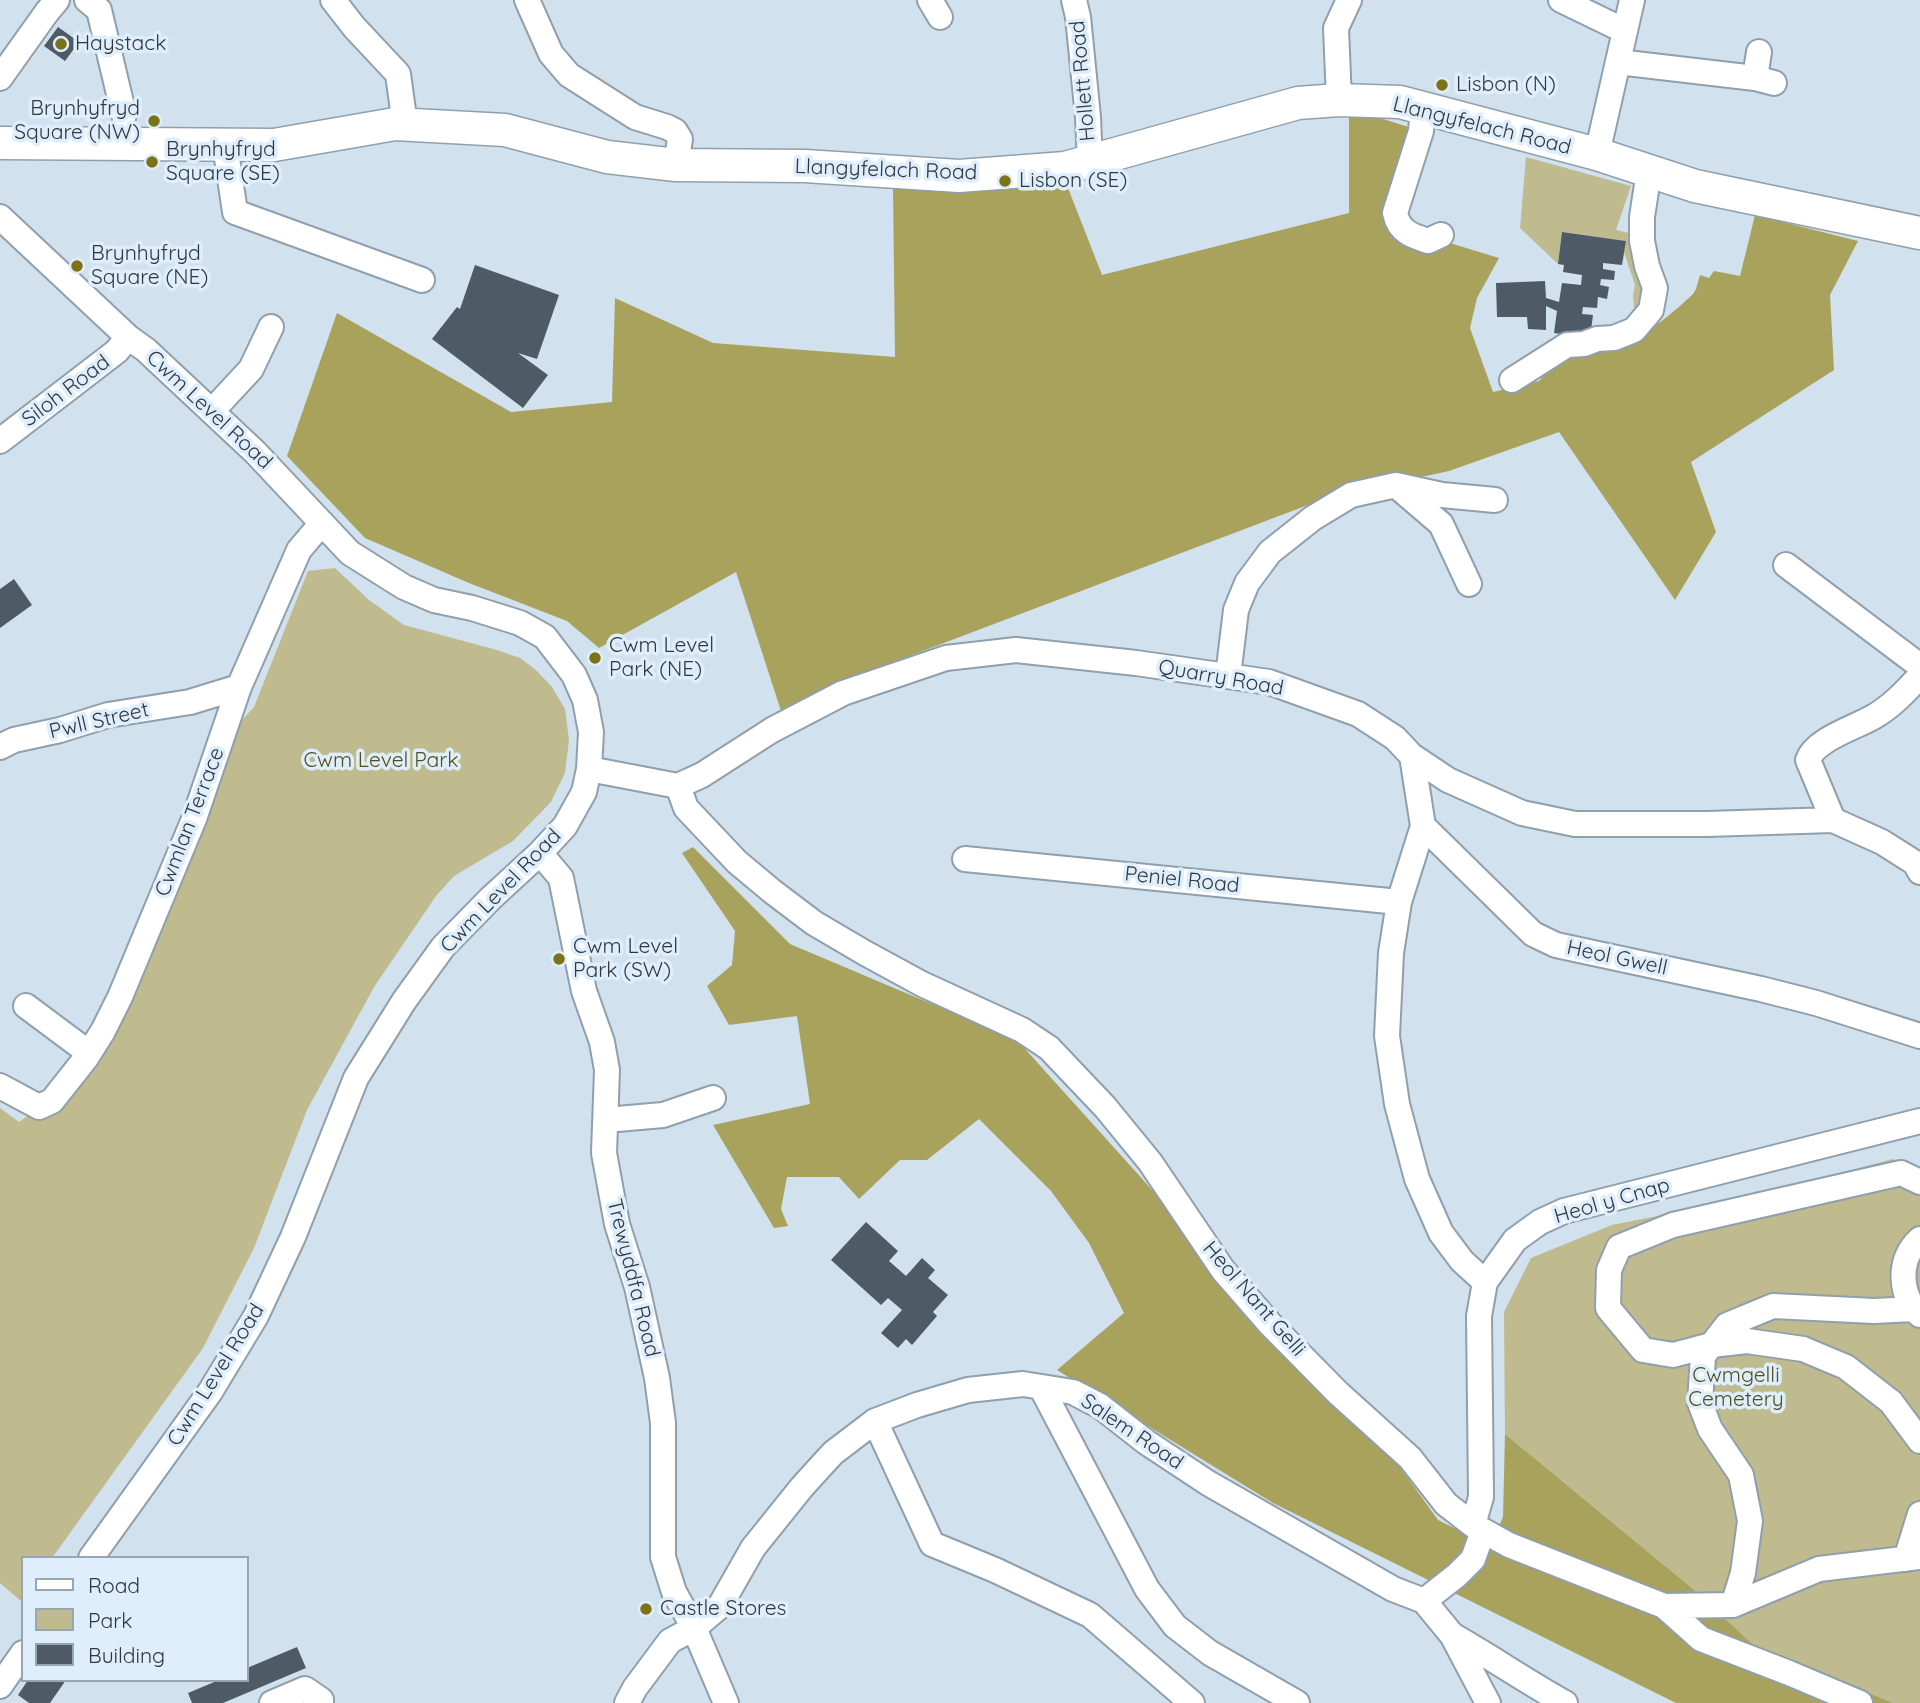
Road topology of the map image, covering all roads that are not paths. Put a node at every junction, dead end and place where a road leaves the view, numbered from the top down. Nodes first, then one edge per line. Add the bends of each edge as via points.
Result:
1 (87, 0) edge
2 (333, 0) edge
3 (527, 0) edge
4 (1074, 0) edge
5 (1349, 0) edge
6 (1561, 0) edge
7 (1632, 0) edge
8 (45, 4) edge
9 (1625, 31) junction
10 (1759, 52) dead end
11 (1618, 62) junction
12 (0, 79) edge
13 (1339, 100) junction
14 (1423, 108) junction
15 (124, 115) dead end
16 (405, 125) junction
17 (0, 143) edge
18 (225, 145) junction
19 (1597, 154) junction
20 (1090, 162) junction
21 (676, 165) junction
22 (1649, 171) junction
23 (0, 217) edge
24 (1920, 233) edge
25 (1441, 235) dead end
26 (422, 280) dead end
27 (271, 327) dead end
28 (128, 337) junction
29 (1513, 380) dead end
30 (212, 411) junction
31 (0, 441) edge
32 (1396, 485) junction
33 (1496, 500) dead end
34 (322, 523) junction
35 (1786, 565) dead end
36 (1469, 584) dead end
37 (1920, 666) edge
38 (1228, 676) junction
39 (1920, 676) edge
40 (239, 687) junction
41 (0, 747) edge
42 (1412, 756) junction
43 (589, 768) junction
44 (678, 786) junction
45 (1833, 820) junction
46 (1423, 826) junction
47 (540, 853) junction
48 (965, 859) dead end
49 (1920, 872) edge
50 (1399, 902) junction
51 (26, 1006) dead end
52 (1920, 1036) edge
53 (89, 1052) junction
54 (0, 1086) edge
55 (713, 1098) dead end
56 (606, 1120) junction
57 (1920, 1121) edge
58 (1920, 1182) edge
59 (1920, 1239) edge
60 (1485, 1282) junction
61 (1917, 1312) edge
62 (1711, 1345) junction
63 (1041, 1387) junction
64 (875, 1421) junction
65 (1920, 1441) edge
66 (1920, 1514) edge
67 (1478, 1528) junction
68 (92, 1556) edge
69 (1913, 1558) edge
70 (1422, 1597) junction
71 (1664, 1605) junction
72 (1733, 1605) junction
73 (694, 1628) junction
74 (1452, 1635) junction
75 (21, 1656) edge
76 (0, 1686) edge
77 (313, 1696) edge
78 (272, 1703) edge
79 (627, 1703) edge
80 (726, 1703) edge
81 (1192, 1703) edge
82 (1297, 1703) edge
83 (1488, 1703) edge
84 (1565, 1703) edge
85 (1860, 1703) edge

1 - 15 street via 99,10
2 - 16 street via 398,74
3 - 21 street via 551,54 569,75 635,117 675,131 680,139
4 - 20 street, Hollett Road
5 - 13 street via 1336,28
6 - 9 street
7 - 9 street
8 - 12 street
9 - 11 street
10 - 11 street via 1765,80
11 - 19 street
13 - 14 main road, Llangyfelach Road via 1400,102
13 - 20 main road, Llangyfelach Road via 1298,103
14 - 19 main road, Llangyfelach Road
14 - 25 street via 1421,131 1395,213 1404,232 1428,241
16 - 18 main road, Llangyfelach Road via 274,145
16 - 21 main road, Llangyfelach Road via 505,130 607,157
17 - 18 main road, Llangyfelach Road
18 - 26 street via 235,212
19 - 22 main road, Llangyfelach Road
20 - 21 main road, Llangyfelach Road via 959,176 805,166
22 - 24 main road, Llangyfelach Road via 1695,186
22 - 29 street via 1642,241 1655,288 1651,310 1634,330 1567,345
23 - 28 street, Cwm Level Road
27 - 30 street via 251,369
28 - 30 street, Cwm Level Road
28 - 31 street, Siloh Road via 117,351
30 - 34 street, Cwm Level Road
32 - 33 street
32 - 36 street via 1441,524
32 - 38 street via 1350,495 1313,517 1270,552 1247,583 1236,610
34 - 40 street, Cwmlan Terrace via 299,550
34 - 43 street, Cwm Level Road via 351,554 404,587 434,600 520,623 545,637 574,675 585,700 591,732
35 - 37 street
38 - 42 street, Quarry Road via 1269,682 1358,714 1395,738
38 - 44 street, Quarry Road via 1016,650 946,658 843,693
39 - 45 street via 1875,717 1810,752 1808,760
40 - 41 street, Pwll Street via 190,702 108,715
40 - 53 street, Cwmlan Terrace via 194,819 120,997
42 - 45 street, Quarry Road via 1495,803 1575,824
42 - 46 street
43 - 44 street
43 - 47 street, Cwm Level Road via 584,792 565,825
44 - 67 street, Heol Nant Gelli via 686,808 737,862 814,922 922,984 1022,1030 1049,1048 1150,1162 1223,1270 1270,1324 1410,1458 1446,1504
45 - 49 street, Quarry Road via 1882,842 1915,863
46 - 50 street
46 - 52 street, Heol Gwell via 1533,934 1556,945 1761,989
47 - 56 street, Trewyddfa Road via 561,878 584,991 602,1042 607,1070
47 - 68 street, Cwm Level Road via 443,947 404,1001 356,1078 293,1237 256,1316 210,1392
48 - 50 street, Peniel Road
50 - 60 street via 1387,1036 1397,1104 1417,1179 1441,1233
51 - 53 street
53 - 54 street, Cwmlan Terrace via 52,1101 39,1107
55 - 56 street via 663,1115
56 - 73 street, Trewyddfa Road via 604,1153 617,1224 637,1287 663,1423 663,1557 674,1592
57 - 60 street, Heol y Cnap via 1564,1211 1515,1240
58 - 62 street via 1901,1173 1889,1175 1673,1225 1619,1247 1609,1270 1608,1308 1643,1350 1673,1355
59 - 61 street via 1906,1258 1903,1276
60 - 67 street, Heol y Cnap via 1479,1316
61 - 62 street via 1773,1306 1727,1325
62 - 65 street via 1747,1341 1802,1349 1846,1367 1891,1402
62 - 72 street via 1703,1356 1700,1403 1710,1429 1741,1475 1750,1521
63 - 64 street, Salem Road via 1023,1384 968,1390
63 - 70 street, Salem Road via 1073,1392 1100,1406 1208,1483 1382,1583
63 - 82 street via 1147,1590 1175,1626 1210,1653
64 - 73 street, Salem Road via 832,1453 802,1487 753,1548 720,1606
64 - 81 street via 932,1544 1090,1615
66 - 69 street
67 - 70 street, Heol y Cnap via 1473,1559 1457,1576
67 - 71 street, Heol Nant Gelli via 1509,1545
69 - 72 street via 1819,1569
70 - 74 street
71 - 72 street
71 - 85 street, Heol Nant Gelli via 1701,1639
73 - 79 street, Salem Road via 670,1641
73 - 80 street, Trewyddfa Road
74 - 83 street
74 - 84 street
75 - 76 street
77 - 78 street

